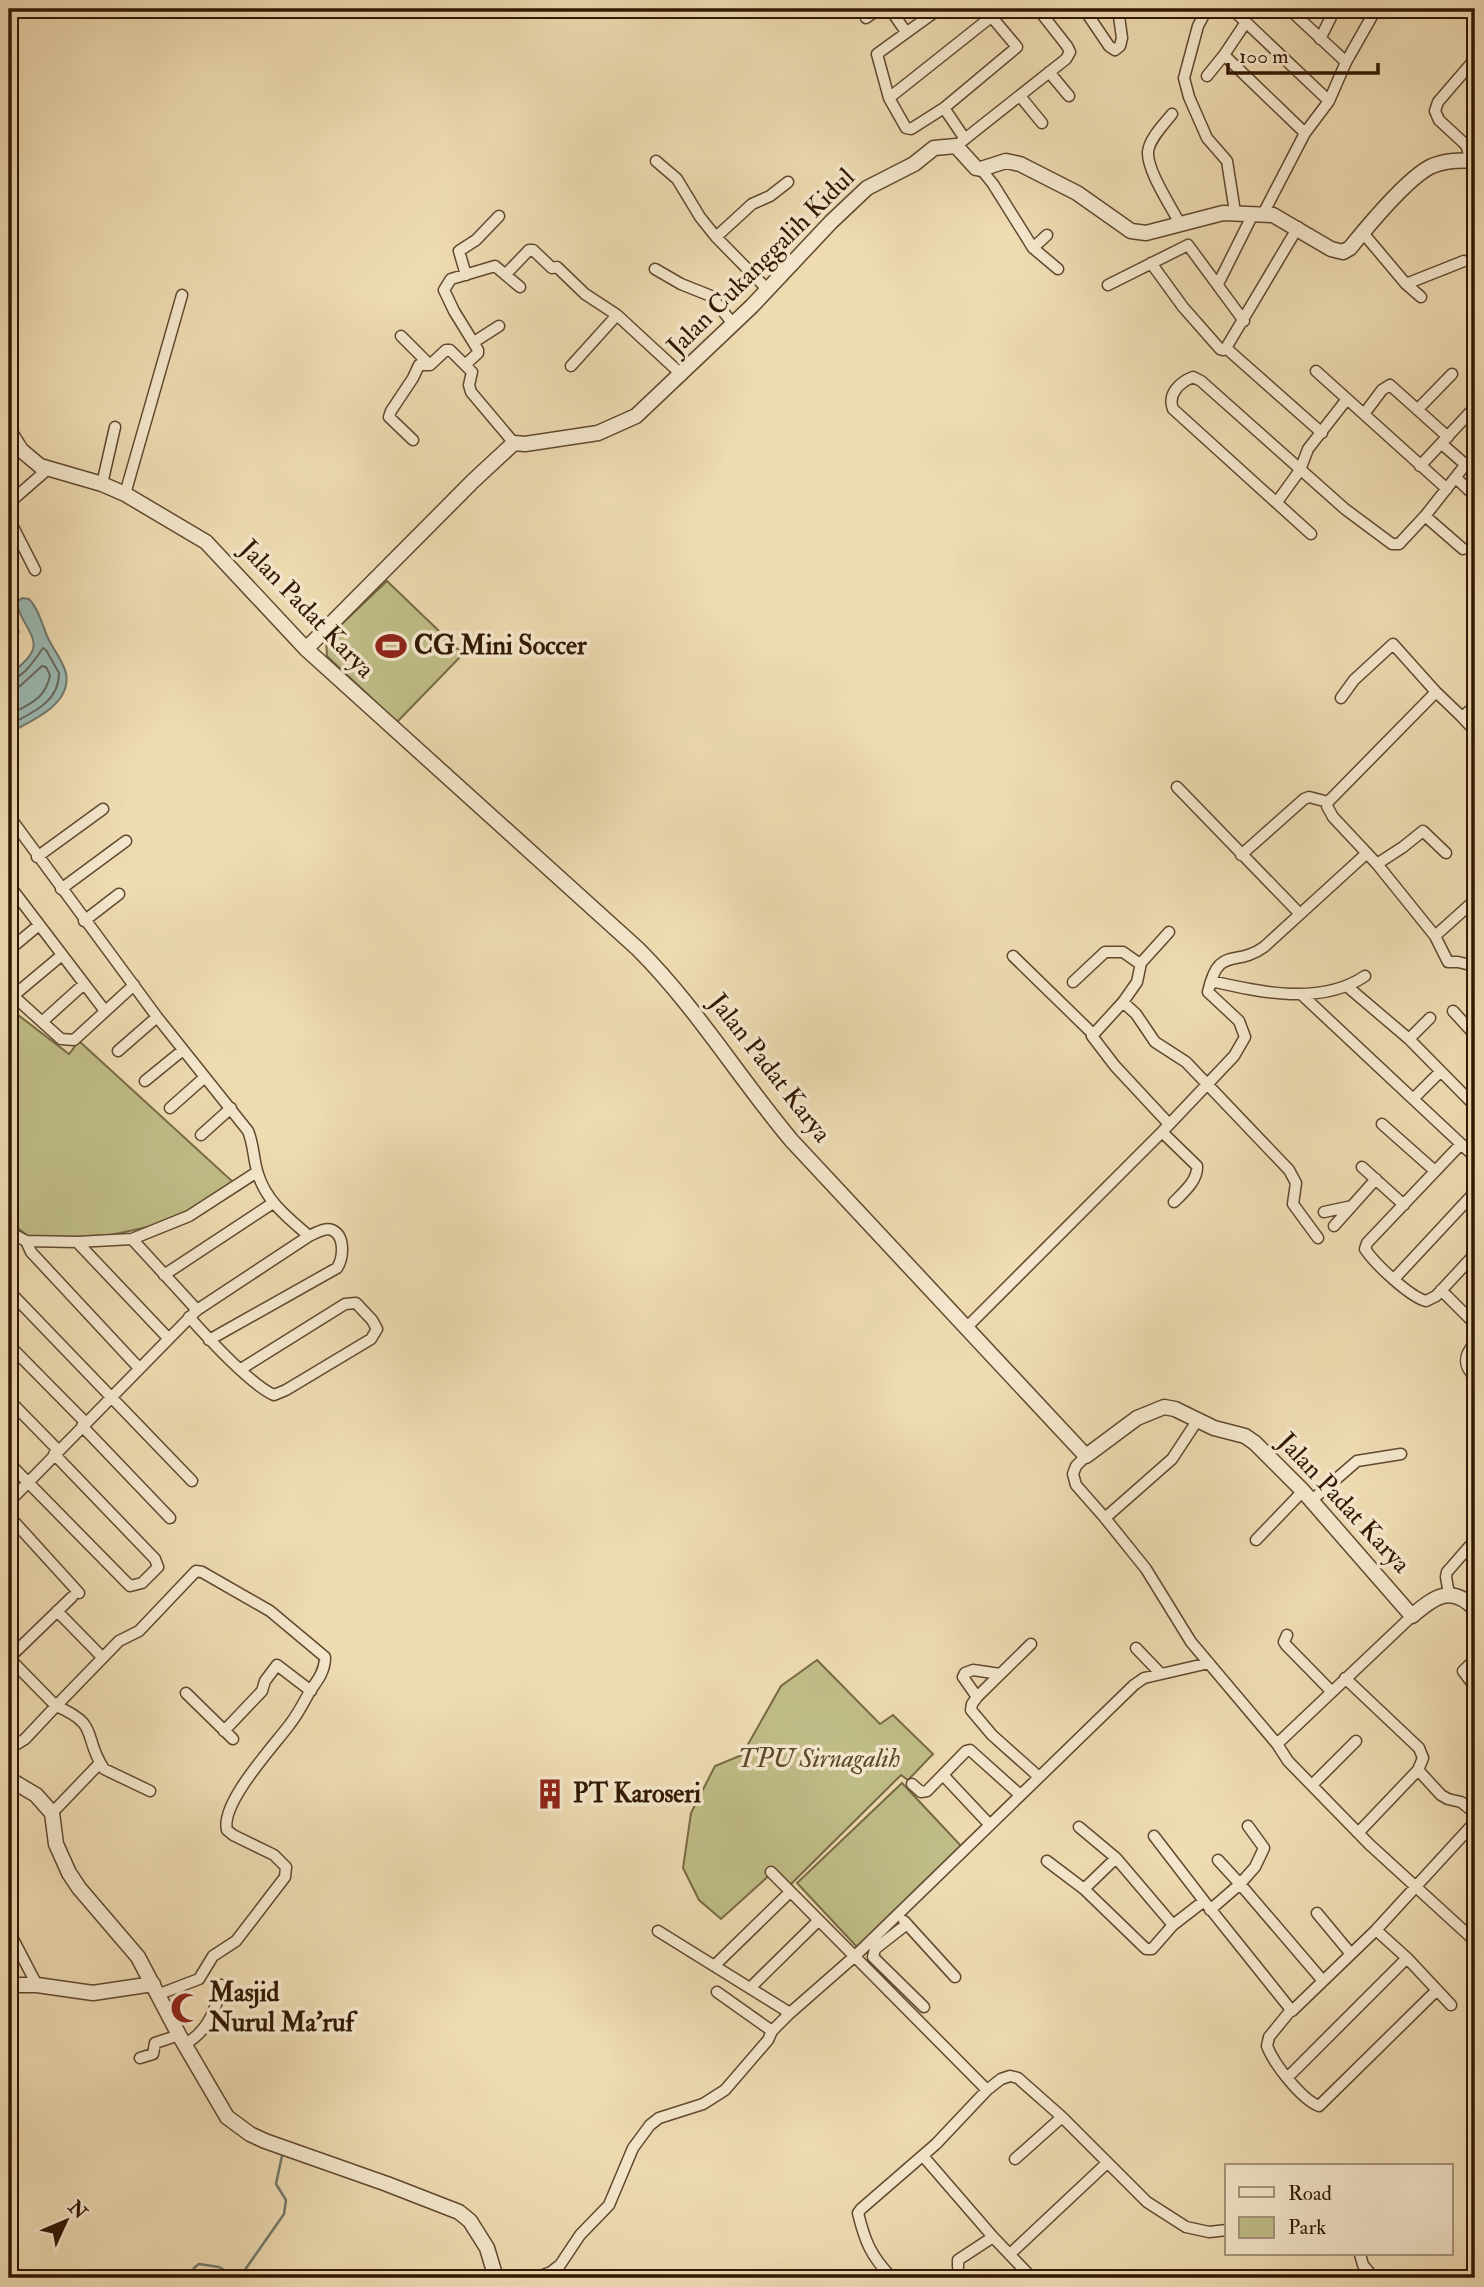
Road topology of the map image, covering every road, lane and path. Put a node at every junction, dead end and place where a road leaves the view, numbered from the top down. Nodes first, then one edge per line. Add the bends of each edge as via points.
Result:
1 (879, 9) edge
2 (890, 9) edge
3 (938, 9) edge
4 (1038, 9) edge
5 (1084, 9) edge
6 (1118, 9) edge
7 (1207, 9) edge
8 (1232, 9) edge
9 (1289, 9) edge
10 (1335, 9) edge
11 (1376, 9) edge
12 (988, 13) edge
13 (866, 18) dead end
14 (1246, 22) junction
15 (906, 32) junction
16 (1320, 39) junction
17 (1224, 55) junction
18 (1475, 59) edge
19 (1346, 62) junction
20 (1049, 72) junction
21 (1207, 76) dead end
22 (1020, 96) junction
23 (1069, 96) dead end
24 (889, 98) junction
25 (1329, 101) junction
26 (944, 108) junction
27 (1171, 114) dead end
28 (1042, 123) dead end
29 (1305, 133) junction
30 (961, 143) junction
31 (656, 161) dead end
32 (1473, 161) edge
33 (981, 170) junction
34 (788, 182) dead end
35 (1235, 212) junction
36 (1258, 214) junction
37 (499, 216) dead end
38 (1180, 224) junction
39 (1298, 227) junction
40 (1363, 233) junction
41 (1047, 235) dead end
42 (716, 237) junction
43 (1033, 248) junction
44 (1464, 261) dead end
45 (1151, 263) junction
46 (655, 269) dead end
47 (1058, 269) dead end
48 (506, 274) junction
49 (466, 275) junction
50 (1218, 284) junction
51 (1406, 284) junction
52 (1108, 285) dead end
53 (520, 287) dead end
54 (768, 290) junction
55 (182, 295) dead end
56 (1421, 297) dead end
57 (617, 314) junction
58 (1244, 321) junction
59 (733, 324) junction
60 (499, 326) dead end
61 (401, 336) dead end
62 (474, 342) junction
63 (1226, 348) junction
64 (466, 364) junction
65 (430, 365) junction
66 (571, 366) dead end
67 (1316, 371) dead end
68 (1452, 374) dead end
69 (682, 375) junction
70 (1347, 399) junction
71 (1419, 408) junction
72 (1364, 414) junction
73 (1473, 414) edge
74 (116, 427) dead end
75 (9, 431) edge
76 (1322, 433) junction
77 (413, 440) dead end
78 (1445, 440) junction
79 (514, 443) junction
80 (1466, 464) junction
81 (1420, 466) junction
82 (48, 469) junction
83 (1300, 470) junction
84 (1475, 472) edge
85 (1456, 478) junction
86 (102, 484) junction
87 (1447, 489) junction
88 (125, 494) junction
89 (1475, 496) edge
90 (1277, 502) junction
91 (9, 503) edge
92 (1425, 516) junction
93 (9, 519) edge
94 (1311, 534) dead end
95 (1463, 549) dead end
96 (35, 570) dead end
97 (9, 617) edge
98 (9, 641) edge
99 (306, 649) junction
100 (1436, 692) junction
101 (1341, 698) dead end
102 (1475, 706) edge
103 (1462, 718) junction
104 (1475, 731) edge
105 (1177, 787) dead end
106 (1328, 802) junction
107 (103, 809) dead end
108 (9, 816) edge
109 (126, 841) dead end
110 (1367, 853) junction
111 (1446, 853) dead end
112 (1241, 855) junction
113 (37, 857) junction
114 (1377, 864) junction
115 (61, 889) junction
116 (11, 893) edge
117 (119, 894) dead end
118 (1475, 900) edge
119 (1300, 914) junction
120 (84, 921) junction
121 (39, 925) junction
122 (1169, 932) dead end
123 (1434, 936) junction
124 (9, 950) edge
125 (62, 955) junction
126 (1013, 956) dead end
127 (1140, 964) junction
128 (1475, 966) edge
129 (1366, 976) dead end
130 (1211, 981) junction
131 (1073, 982) dead end
132 (84, 984) junction
133 (134, 985) junction
134 (1349, 988) junction
135 (11, 994) edge
136 (1301, 994) junction
137 (1123, 1002) junction
138 (105, 1011) junction
139 (1453, 1012) dead end
140 (157, 1017) junction
141 (1430, 1018) dead end
142 (43, 1021) junction
143 (1093, 1034) junction
144 (1475, 1035) edge
145 (1409, 1039) junction
146 (183, 1050) junction
147 (118, 1051) dead end
148 (1440, 1072) junction
149 (205, 1077) junction
150 (145, 1081) dead end
151 (1207, 1085) junction
152 (1413, 1099) junction
153 (1475, 1106) edge
154 (170, 1108) dead end
155 (231, 1108) junction
156 (1382, 1124) dead end
157 (1165, 1128) junction
158 (201, 1135) dead end
159 (1461, 1144) junction
160 (1475, 1157) edge
161 (1362, 1167) dead end
162 (1435, 1171) junction
163 (257, 1172) junction
164 (1376, 1179) junction
165 (1475, 1192) edge
166 (1174, 1202) dead end
167 (273, 1203) junction
168 (1404, 1205) junction
169 (1352, 1206) junction
170 (1324, 1212) dead end
171 (1334, 1226) dead end
172 (9, 1232) edge
173 (309, 1236) junction
174 (1318, 1238) dead end
175 (132, 1239) junction
176 (26, 1241) junction
177 (77, 1242) junction
178 (1474, 1259) edge
179 (164, 1275) junction
180 (1394, 1279) junction
181 (1441, 1290) junction
182 (9, 1291) edge
183 (193, 1314) junction
184 (1475, 1324) edge
185 (966, 1328) junction
186 (168, 1338) junction
187 (209, 1340) junction
188 (1475, 1343) edge
189 (9, 1345) edge
190 (139, 1368) junction
191 (241, 1369) junction
192 (1475, 1377) edge
193 (111, 1396) junction
194 (9, 1399) edge
195 (1197, 1421) junction
196 (83, 1424) junction
197 (56, 1452) junction
198 (1401, 1454) dead end
199 (1086, 1455) junction
200 (9, 1463) edge
201 (192, 1480) dead end
202 (28, 1482) junction
203 (1307, 1496) junction
204 (9, 1501) edge
205 (9, 1516) edge
206 (170, 1518) dead end
207 (1105, 1518) junction
208 (1256, 1540) dead end
209 (1475, 1540) edge
210 (1449, 1594) junction
211 (1475, 1609) edge
212 (57, 1611) junction
213 (1412, 1616) junction
214 (1287, 1635) dead end
215 (1031, 1644) dead end
216 (1136, 1648) dead end
217 (102, 1657) junction
218 (9, 1658) edge
219 (1475, 1659) edge
220 (1209, 1663) junction
221 (20, 1669) junction
222 (1160, 1673) junction
223 (1000, 1674) junction
224 (9, 1675) edge
225 (1345, 1678) junction
226 (1475, 1687) edge
227 (311, 1691) junction
228 (1331, 1691) junction
229 (186, 1693) dead end
230 (977, 1697) junction
231 (56, 1706) junction
232 (1356, 1741) dead end
233 (1277, 1744) junction
234 (9, 1749) edge
235 (100, 1763) junction
236 (1418, 1770) junction
237 (943, 1775) junction
238 (1038, 1776) junction
239 (9, 1779) edge
240 (912, 1784) dead end
241 (1312, 1785) junction
242 (150, 1791) dead end
243 (1019, 1794) junction
244 (52, 1812) junction
245 (1475, 1813) edge
246 (1475, 1823) edge
247 (989, 1824) junction
248 (1248, 1826) dead end
249 (1079, 1827) dead end
250 (1359, 1833) junction
251 (1154, 1836) dead end
252 (1116, 1858) junction
253 (1218, 1860) dead end
254 (1047, 1861) dead end
255 (771, 1872) dead end
256 (1240, 1884) junction
257 (1415, 1888) junction
258 (1084, 1889) junction
259 (790, 1892) junction
260 (1207, 1906) junction
261 (898, 1913) junction
262 (1317, 1913) dead end
263 (818, 1921) junction
264 (907, 1924) junction
265 (1173, 1925) junction
266 (1376, 1930) junction
267 (658, 1931) dead end
268 (14, 1941) dead end
269 (1475, 1941) edge
270 (1351, 1954) junction
271 (855, 1955) junction
272 (1407, 1958) junction
273 (714, 1966) junction
274 (955, 1976) dead end
275 (1323, 1981) junction
276 (9, 1985) edge
277 (37, 1985) junction
278 (221, 1985) dead end
279 (750, 1988) junction
280 (155, 1989) junction
281 (1436, 1990) junction
282 (717, 1992) dead end
283 (1451, 2005) dead end
284 (924, 2007) dead end
285 (1291, 2010) junction
286 (790, 2013) junction
287 (772, 2031) junction
288 (182, 2039) junction
289 (140, 2058) dead end
290 (1288, 2077) junction
291 (987, 2090) junction
292 (1062, 2117) junction
293 (923, 2156) junction
294 (1016, 2159) dead end
295 (1107, 2163) junction
296 (1225, 2230) edge
297 (993, 2238) junction
298 (1010, 2254) junction
299 (1361, 2256) edge
300 (958, 2267) dead end
301 (496, 2278) edge
302 (535, 2278) edge
303 (892, 2278) edge
304 (1032, 2278) edge
305 (1374, 2278) edge

1 - 13 street
2 - 15 street
3 - 15 street
4 - 20 street via 1070,52
5 - 6 street via 1115,50 1122,43
7 - 35 street via 1184,78 1206,138 1227,161
8 - 14 street
9 - 16 street
10 - 16 street
11 - 19 street
12 - 24 street
12 - 26 street via 1020,51
14 - 17 street
14 - 25 street
15 - 24 street via 877,54
16 - 19 street
17 - 21 street
17 - 29 street
18 - 32 street via 1435,111 1438,120 1466,145
19 - 25 street
20 - 22 street
20 - 23 street
22 - 28 street
22 - 30 street
24 - 26 street via 902,123 911,129
25 - 29 street
26 - 30 street
27 - 38 street via 1148,151 1151,167
29 - 36 street
30 - 33 street
30 - 54 street, Jalan Cukanggalih Kidul via 934,148 867,188
31 - 42 street via 677,179
32 - 40 street via 1430,167
33 - 38 street via 1006,161 1020,164 1076,193 1131,231
33 - 43 street
34 - 42 street via 752,204
35 - 36 street
35 - 38 street
36 - 39 street via 1273,215
36 - 50 street
37 - 49 street via 458,251
39 - 40 street via 1343,252
39 - 58 street
40 - 51 street
41 - 43 street
42 - 54 street
43 - 47 street
44 - 51 street
45 - 50 street via 1188,245
45 - 52 street
45 - 63 street via 1220,349
46 - 59 street via 711,296
48 - 49 street via 492,266
48 - 53 street
48 - 57 street via 533,250 584,294
49 - 62 street via 451,279 444,290
50 - 58 street
51 - 56 street
54 - 59 street, Jalan Cukanggalih Kidul
55 - 88 street
57 - 66 street
57 - 69 street
58 - 63 street
59 - 69 street, Jalan Cukanggalih Kidul
60 - 62 street
61 - 65 street
62 - 64 street via 478,354
63 - 76 street
64 - 65 street via 446,350
64 - 79 street via 472,372 469,388
65 - 77 street via 419,365 389,417
67 - 70 street
68 - 71 street
69 - 79 street, Jalan Cukanggalih Kidul via 636,416 613,427 575,437
70 - 72 street
70 - 76 street
71 - 72 street via 1390,385
71 - 78 street
72 - 81 street
73 - 78 street
74 - 86 street
75 - 82 street, Jalan Padat Karya via 33,462
76 - 83 street via 1308,449
78 - 80 street
78 - 81 street
79 - 99 street
80 - 84 street
80 - 85 street
81 - 87 street
82 - 86 street, Jalan Padat Karya
82 - 91 street
83 - 90 street
83 - 90 street via 1201,381 1193,377 1184,380 1174,393 1173,409
83 - 92 street via 1392,544 1399,544
85 - 87 street
85 - 89 street
86 - 88 street, Jalan Padat Karya
87 - 92 street
88 - 99 street, Jalan Padat Karya via 206,542
90 - 94 street
92 - 95 street
93 - 96 street
97 - 98 street via 13,632
99 - 185 street, Jalan Padat Karya via 661,972 792,1141
100 - 101 street via 1393,644
100 - 103 street
100 - 106 street
102 - 103 street
103 - 104 street
105 - 112 street
106 - 110 street via 1333,817
106 - 112 street via 1304,799
107 - 113 street
108 - 113 street
109 - 115 street
110 - 114 street
110 - 119 street
111 - 114 street via 1423,831
112 - 119 street
113 - 115 street
114 - 123 street
115 - 120 street
116 - 121 street
117 - 120 street
118 - 123 street
119 - 130 street via 1253,955 1222,962
120 - 133 street
121 - 124 street
121 - 125 street
122 - 127 street
123 - 128 street via 1448,962
125 - 132 street
125 - 135 street
126 - 143 street
127 - 131 street via 1122,952 1105,952
127 - 137 street via 1137,982
129 - 134 street
130 - 136 street via 1260,992
130 - 151 street via 1208,992 1239,1021 1245,1037
132 - 138 street
132 - 142 street
133 - 138 street
133 - 140 street
134 - 136 street
134 - 145 street
135 - 142 street
136 - 152 street
137 - 143 street
137 - 151 street via 1155,1042 1186,1062
138 - 142 street via 74,1040 61,1039
139 - 144 street
140 - 146 street
140 - 147 street
141 - 145 street
143 - 157 street
145 - 148 street
146 - 149 street
146 - 150 street
148 - 152 street
148 - 153 street
149 - 154 street
149 - 155 street
151 - 157 street
151 - 174 street via 1293,1175 1293,1204
152 - 159 street
155 - 158 street
155 - 163 street via 253,1143
156 - 162 street
157 - 166 street via 1198,1171
157 - 185 street
159 - 160 street
159 - 162 street
161 - 164 street
162 - 168 street
163 - 167 street
163 - 175 street via 189,1216
164 - 168 street
164 - 169 street
165 - 180 street
167 - 173 street
167 - 179 street
168 - 180 street via 1366,1248
169 - 170 street
169 - 171 street
172 - 176 street
173 - 183 street
173 - 187 street via 334,1231 341,1244 338,1266
175 - 177 street
175 - 179 street
176 - 177 street
176 - 190 street via 31,1252
177 - 186 street
178 - 181 street
179 - 183 street
180 - 181 street via 1420,1300 1431,1300
181 - 184 street
182 - 193 street
183 - 186 street
183 - 187 street
185 - 199 street, Jalan Padat Karya
186 - 190 street
187 - 191 street
188 - 192 street via 1465,1358
189 - 196 street
190 - 193 street
191 - 191 street via 277,1394 371,1339 377,1329 356,1303 345,1304
193 - 196 street
193 - 201 street
194 - 197 street
195 - 199 street, Jalan Padat Karya via 1164,1407 1137,1418
195 - 203 street, Jalan Padat Karya via 1245,1436
195 - 207 street via 1172,1459
196 - 197 street
196 - 206 street
197 - 202 street
197 - 202 street via 155,1559 158,1567 154,1572 130,1586
198 - 203 street via 1357,1461
199 - 207 street via 1073,1478
200 - 202 street
202 - 204 street
203 - 208 street
203 - 213 street, Jalan Padat Karya
205 - 212 street via 75,1595
207 - 220 street via 1146,1569 1182,1630
209 - 210 street via 1447,1572
210 - 211 street
210 - 213 street via 1432,1600
212 - 217 street
212 - 218 street
213 - 225 street
214 - 228 street via 1286,1645
215 - 223 street
216 - 222 street
217 - 227 street via 122,1638 139,1631 196,1571 270,1611 325,1657 324,1670
217 - 231 street
218 - 221 street
219 - 226 street via 1463,1671
220 - 222 street
220 - 233 street
221 - 224 street
221 - 231 street
222 - 238 street via 1133,1685
223 - 230 street
223 - 230 street via 965,1673 963,1677
225 - 228 street
225 - 236 street via 1421,1750
227 - 229 street via 276,1665 229,1735
227 - 280 street via 251,1774 226,1821 233,1835 279,1859 286,1867 285,1877 236,1941 213,1956 199,1979
228 - 233 street
230 - 238 street via 971,1710 976,1718
231 - 234 street via 25,1740
231 - 235 street via 84,1722
232 - 241 street
233 - 241 street
235 - 242 street via 119,1778
235 - 244 street
236 - 245 street via 1441,1795
236 - 250 street
237 - 240 street via 926,1792
237 - 243 street via 970,1750
237 - 247 street
238 - 243 street
239 - 244 street via 36,1795
241 - 250 street
243 - 247 street
244 - 280 street via 56,1844 69,1873 126,1941
246 - 257 street
247 - 261 street
248 - 256 street via 1264,1848
249 - 252 street
250 - 257 street
251 - 260 street
252 - 258 street
252 - 265 street
253 - 256 street
254 - 258 street
255 - 259 street
256 - 260 street
256 - 275 street
257 - 266 street
257 - 269 street
258 - 265 street via 1146,1949 1152,1949
259 - 263 street
259 - 273 street
260 - 265 street
260 - 285 street
261 - 264 street
261 - 271 street
262 - 270 street
263 - 271 street
263 - 279 street
264 - 274 street
264 - 284 street via 880,1945 873,1957
266 - 270 street
266 - 272 street
267 - 273 street
268 - 277 street
270 - 275 street
271 - 286 street
271 - 291 street
272 - 281 street
272 - 290 street
273 - 279 street
275 - 285 street
276 - 277 street
277 - 280 street via 93,1993
278 - 288 street via 201,2032
279 - 286 street
280 - 288 street
281 - 283 street
281 - 290 street via 1320,2105
282 - 287 street
285 - 290 street via 1267,2041
286 - 287 street
287 - 302 street via 725,2090 650,2125 633,2148 609,2205 560,2265
288 - 289 street via 155,2043 153,2054
288 - 301 street via 236,2126 265,2141 459,2212 487,2248
291 - 292 street via 1014,2076
291 - 293 street
292 - 294 street
292 - 295 street
293 - 297 street
293 - 303 street via 858,2213 873,2258
295 - 296 street via 1147,2202 1186,2227
295 - 298 street
297 - 298 street
297 - 300 street via 958,2260
298 - 304 street
299 - 305 street

